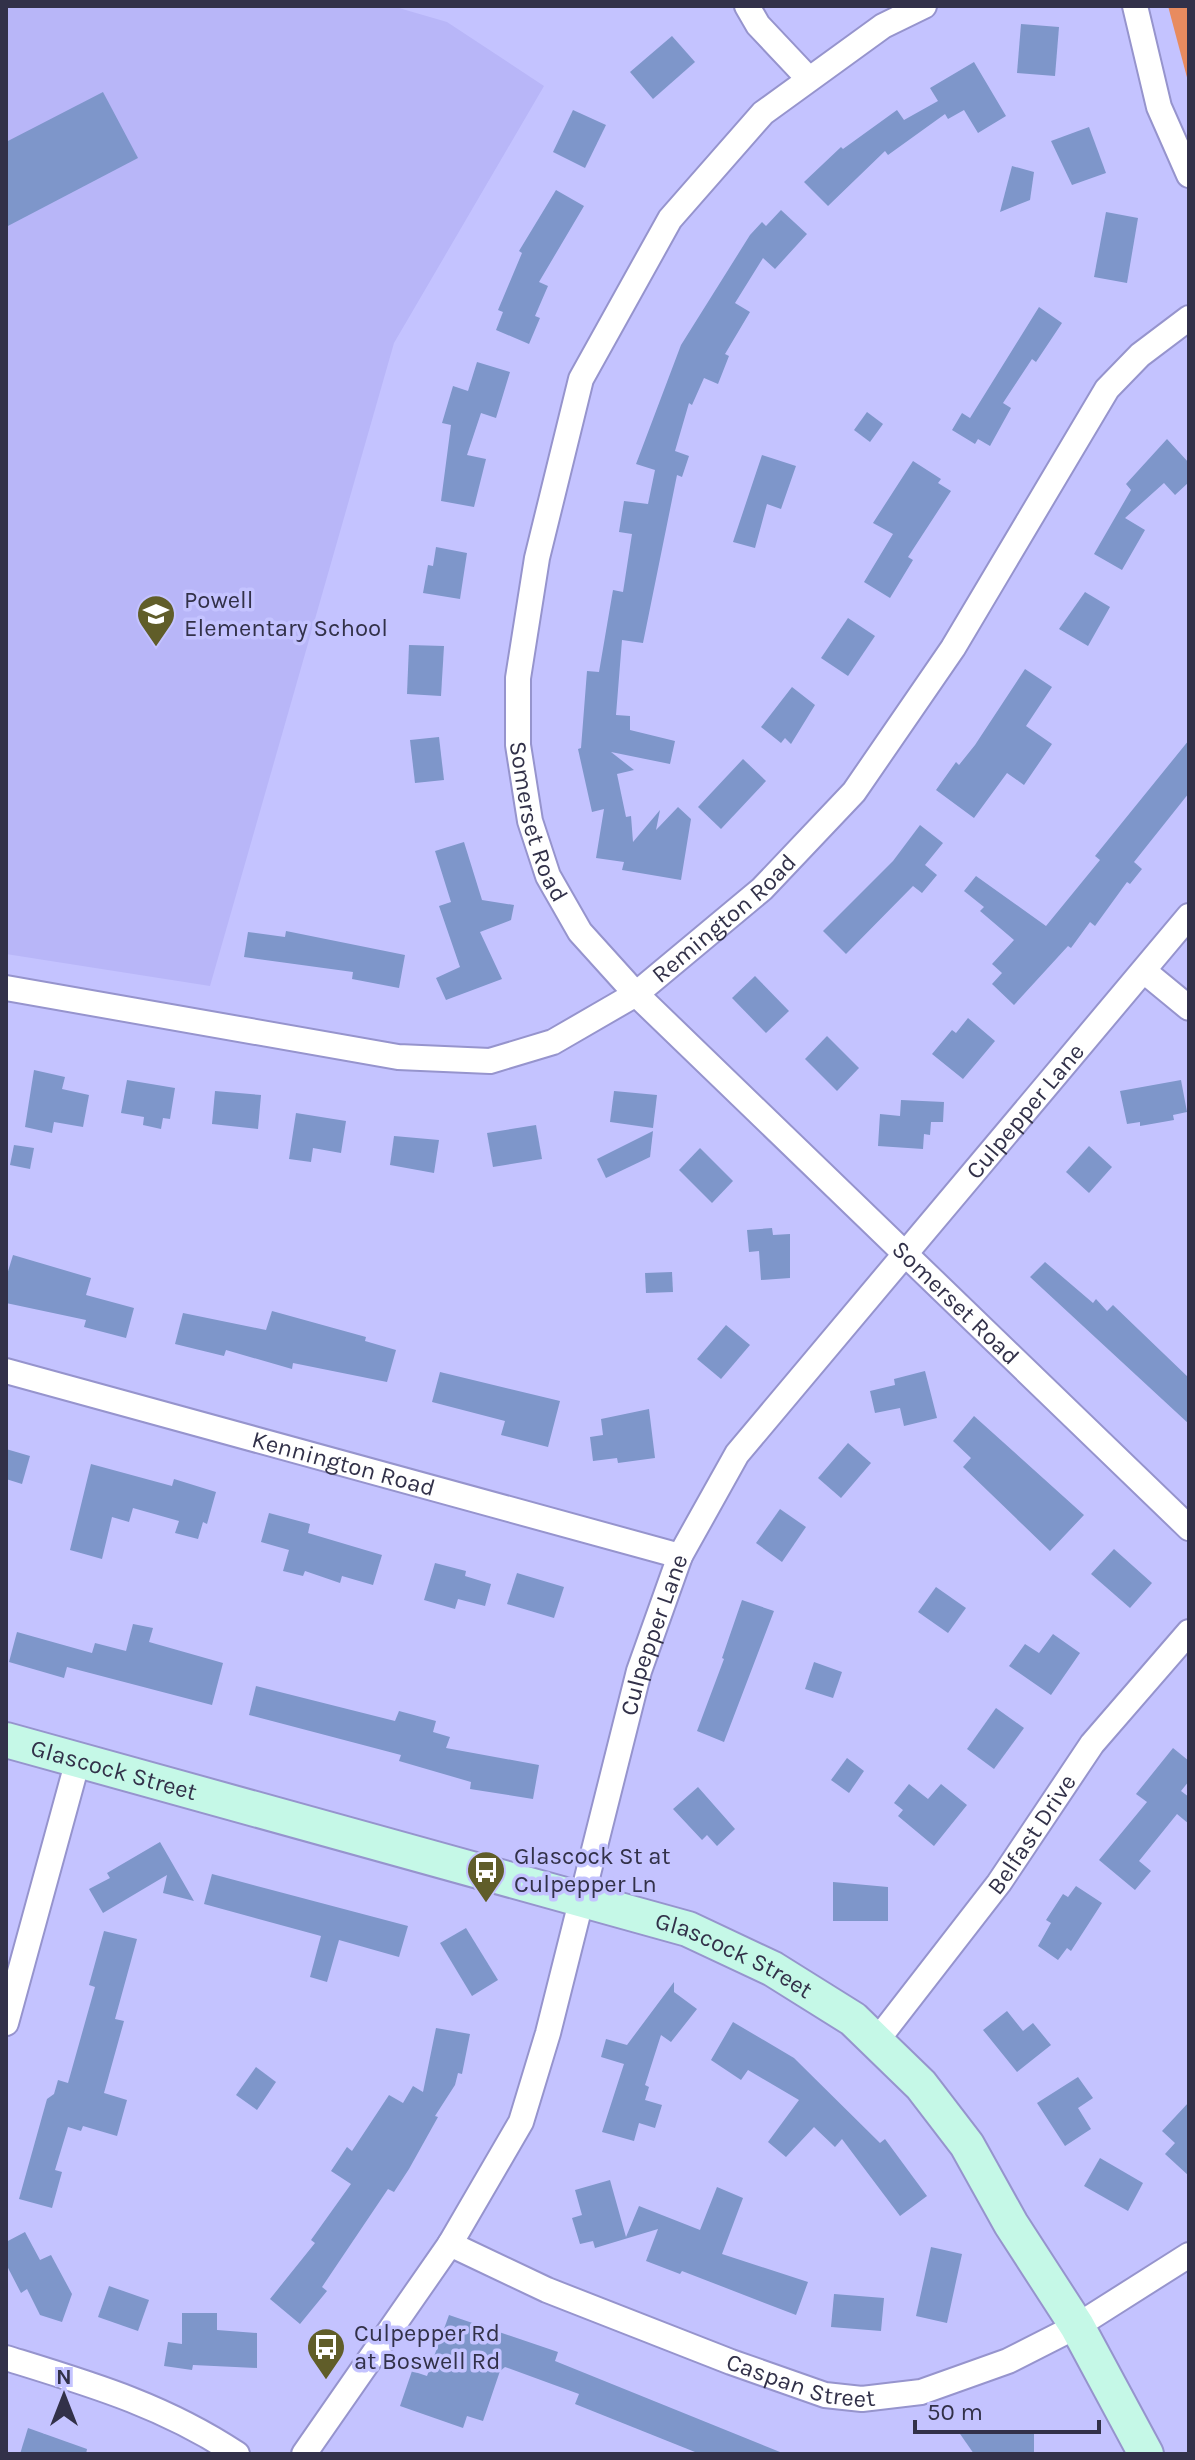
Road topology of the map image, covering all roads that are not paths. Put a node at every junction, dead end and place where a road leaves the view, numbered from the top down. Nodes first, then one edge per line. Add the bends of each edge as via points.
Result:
1 (747, 6) edge
2 (924, 6) edge
3 (1135, 6) edge
4 (807, 77) junction
5 (1189, 175) edge
6 (1189, 318) edge
7 (1189, 916) edge
8 (1144, 971) junction
9 (6, 988) edge
10 (636, 994) junction
11 (1189, 1008) edge
12 (905, 1254) junction
13 (6, 1371) edge
14 (1189, 1528) edge
15 (680, 1556) junction
16 (1189, 1632) edge
17 (6, 1740) edge
18 (78, 1760) junction
19 (579, 1898) junction
20 (6, 2023) edge
21 (878, 2039) junction
22 (450, 2244) junction
23 (1189, 2255) edge
24 (1077, 2326) junction
25 (6, 2358) edge
26 (237, 2454) edge
27 (304, 2454) edge
28 (1146, 2454) edge

1 - 4 street
2 - 4 street, Somerset Road via 883,26
3 - 5 street via 1159,107
4 - 10 street, Somerset Road via 763,113 670,219 606,330 581,379 537,558 518,678 518,745 530,821 548,876 580,932
6 - 10 street, Remington Road via 1140,355 1107,389 953,648 854,792 762,889
7 - 8 street, Culpepper Lane
8 - 11 street
8 - 12 street, Culpepper Lane
9 - 10 street, Remington Road via 398,1057 490,1061 553,1042
10 - 12 street, Somerset Road
12 - 14 street, Somerset Road
12 - 15 street, Culpepper Lane via 737,1454
13 - 15 street, Kennington Road
15 - 19 street, Culpepper Lane via 639,1671
16 - 21 street, Belfast Drive via 1092,1744 999,1883
17 - 18 street, Glascock Street
18 - 19 street, Glascock Street
18 - 20 street
19 - 21 street, Glascock Street via 688,1929 773,1969
19 - 22 street, Culpepper Lane via 521,2122
21 - 24 street, Glascock Street via 967,2145
22 - 24 street, Caspan Street via 547,2290 825,2395 862,2399 921,2392 1008,2361
22 - 27 street, Culpepper Lane
23 - 24 street, Caspan Street
24 - 28 street, Glascock Street
25 - 26 street via 137,2399

